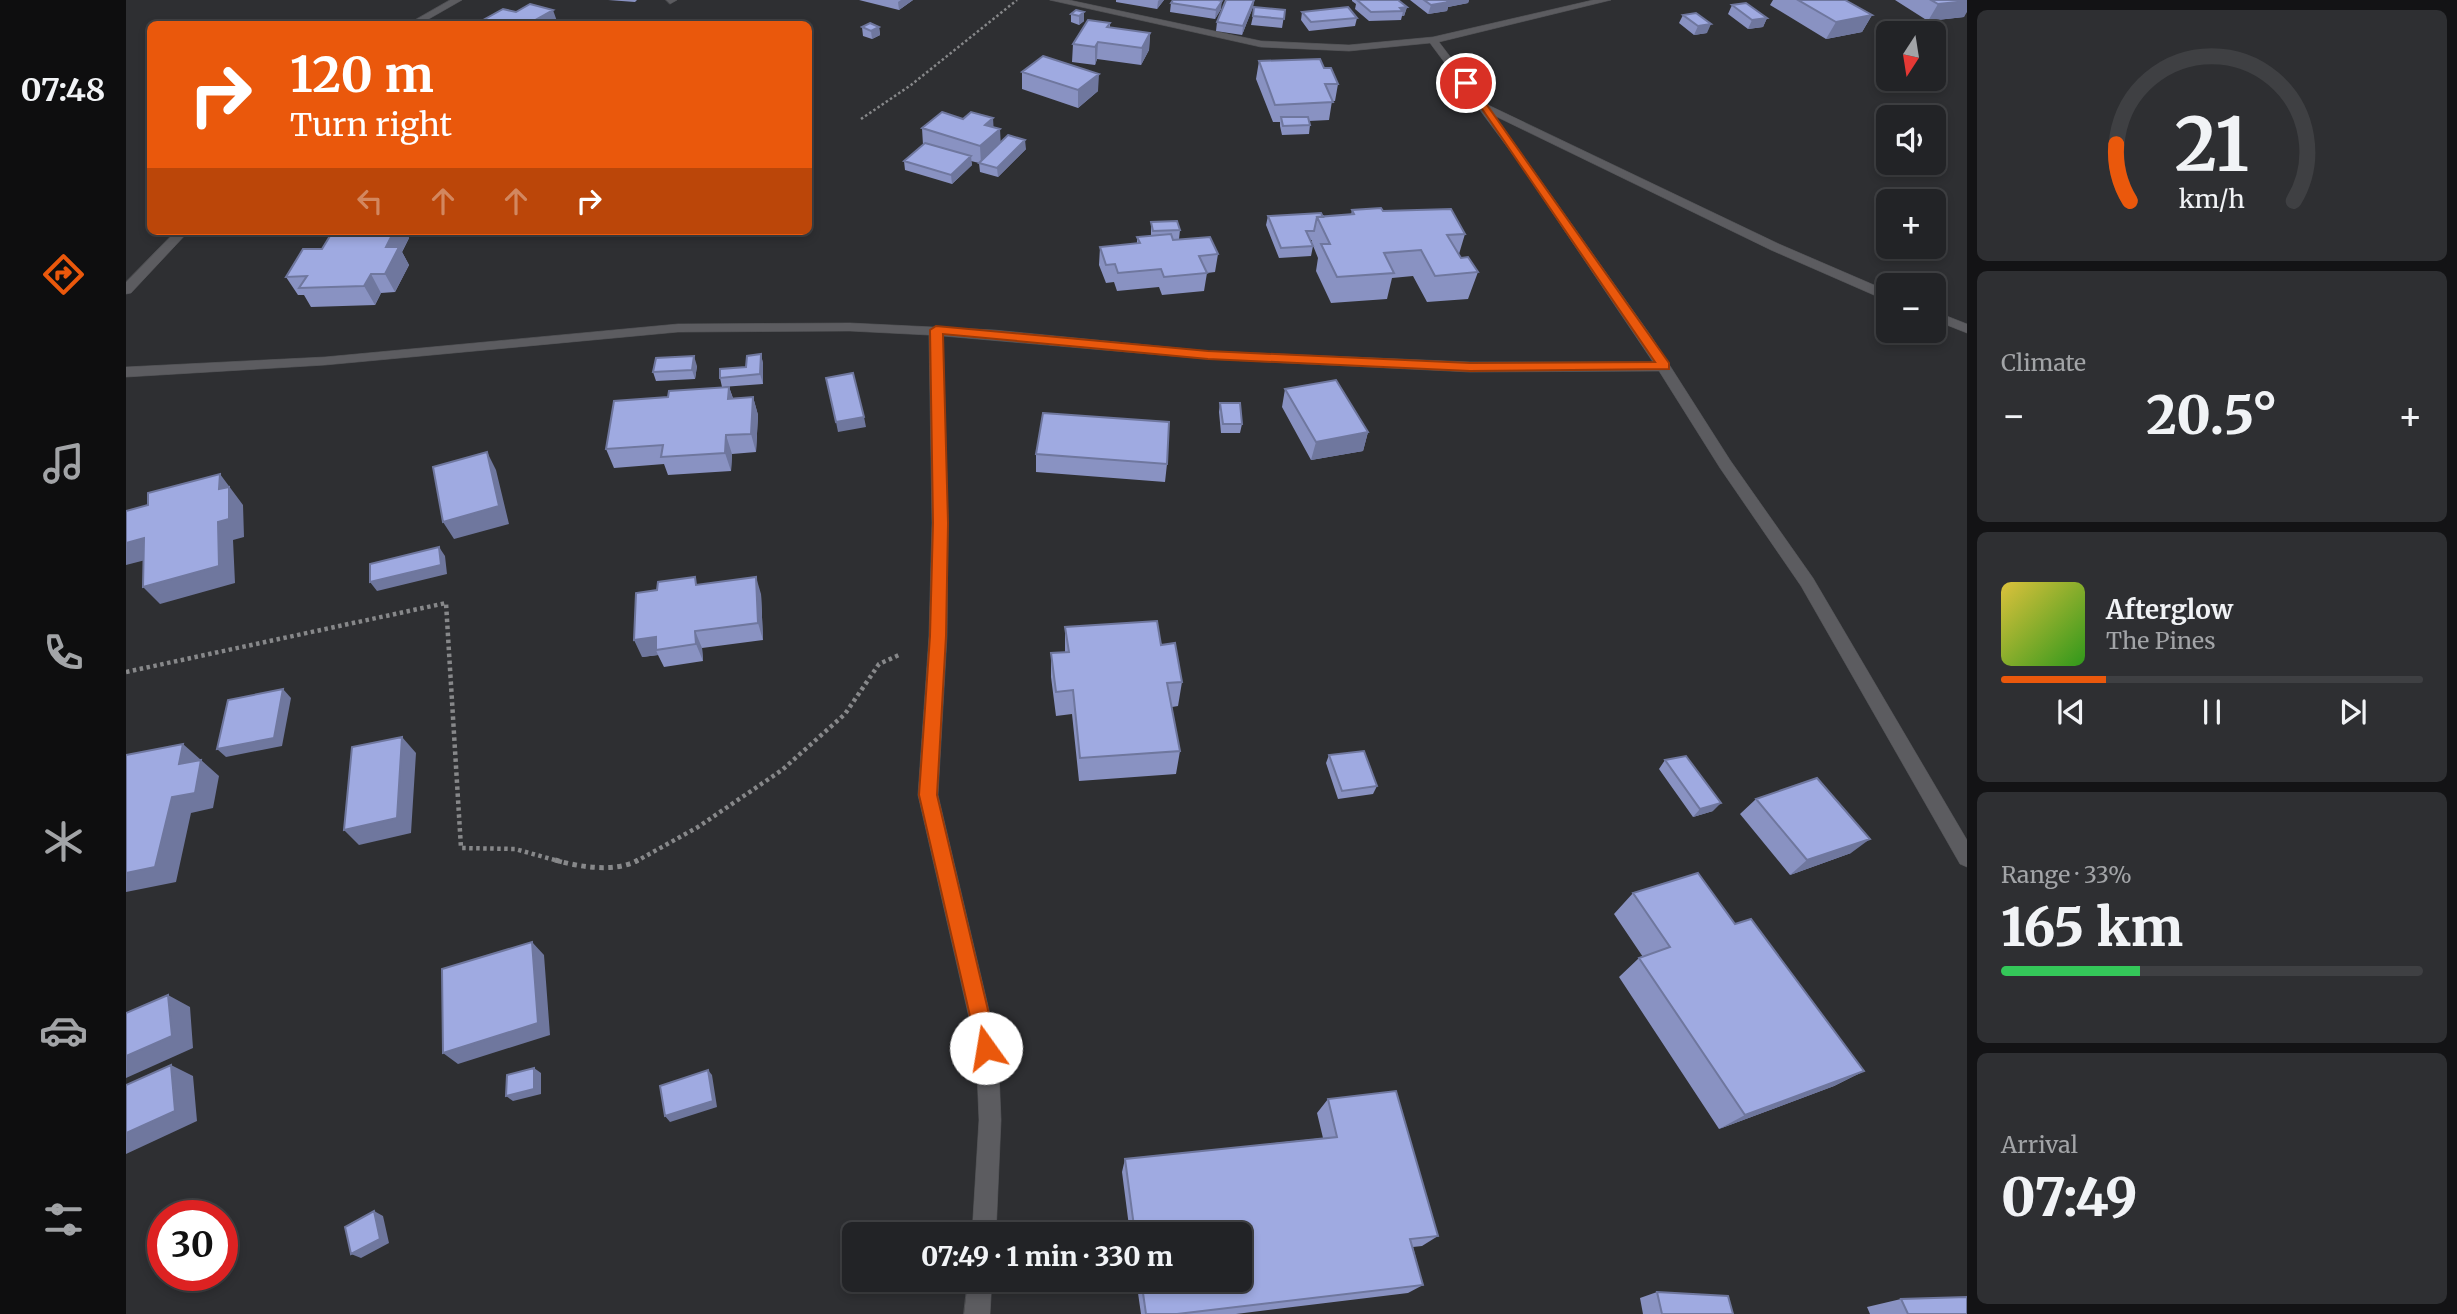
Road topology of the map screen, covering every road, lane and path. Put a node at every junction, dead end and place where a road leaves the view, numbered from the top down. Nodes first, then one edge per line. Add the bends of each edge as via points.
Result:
1 (457, 0) edge
2 (1017, 0) edge
3 (1055, 0) edge
4 (1606, 0) edge
5 (418, 21) edge
6 (1433, 40) junction
7 (1483, 105) junction
8 (861, 118) dead end
9 (179, 235) edge
10 (126, 290) edge
11 (1876, 291) edge
12 (1946, 320) edge
13 (1967, 329) edge
14 (936, 330) junction
15 (1664, 366) junction
16 (126, 372) edge
17 (938, 636) junction
18 (126, 672) edge
19 (1967, 858) edge
20 (985, 1222) edge
21 (979, 1292) edge
22 (977, 1314) edge

1 - 5 street
2 - 8 path via 911,85
3 - 6 street via 1261,44 1349,48
4 - 6 street
6 - 7 street
7 - 11 street via 1775,247
7 - 15 street
9 - 10 street
12 - 13 street
14 - 15 street via 1208,355 1470,367
14 - 16 street via 678,328 325,361
14 - 17 street
15 - 19 street via 1807,582
17 - 18 path via 879,664 845,713 782,770 698,827 630,865 579,867 515,849 461,848 446,603
17 - 20 street via 928,795 986,1048 990,1120
21 - 22 street

